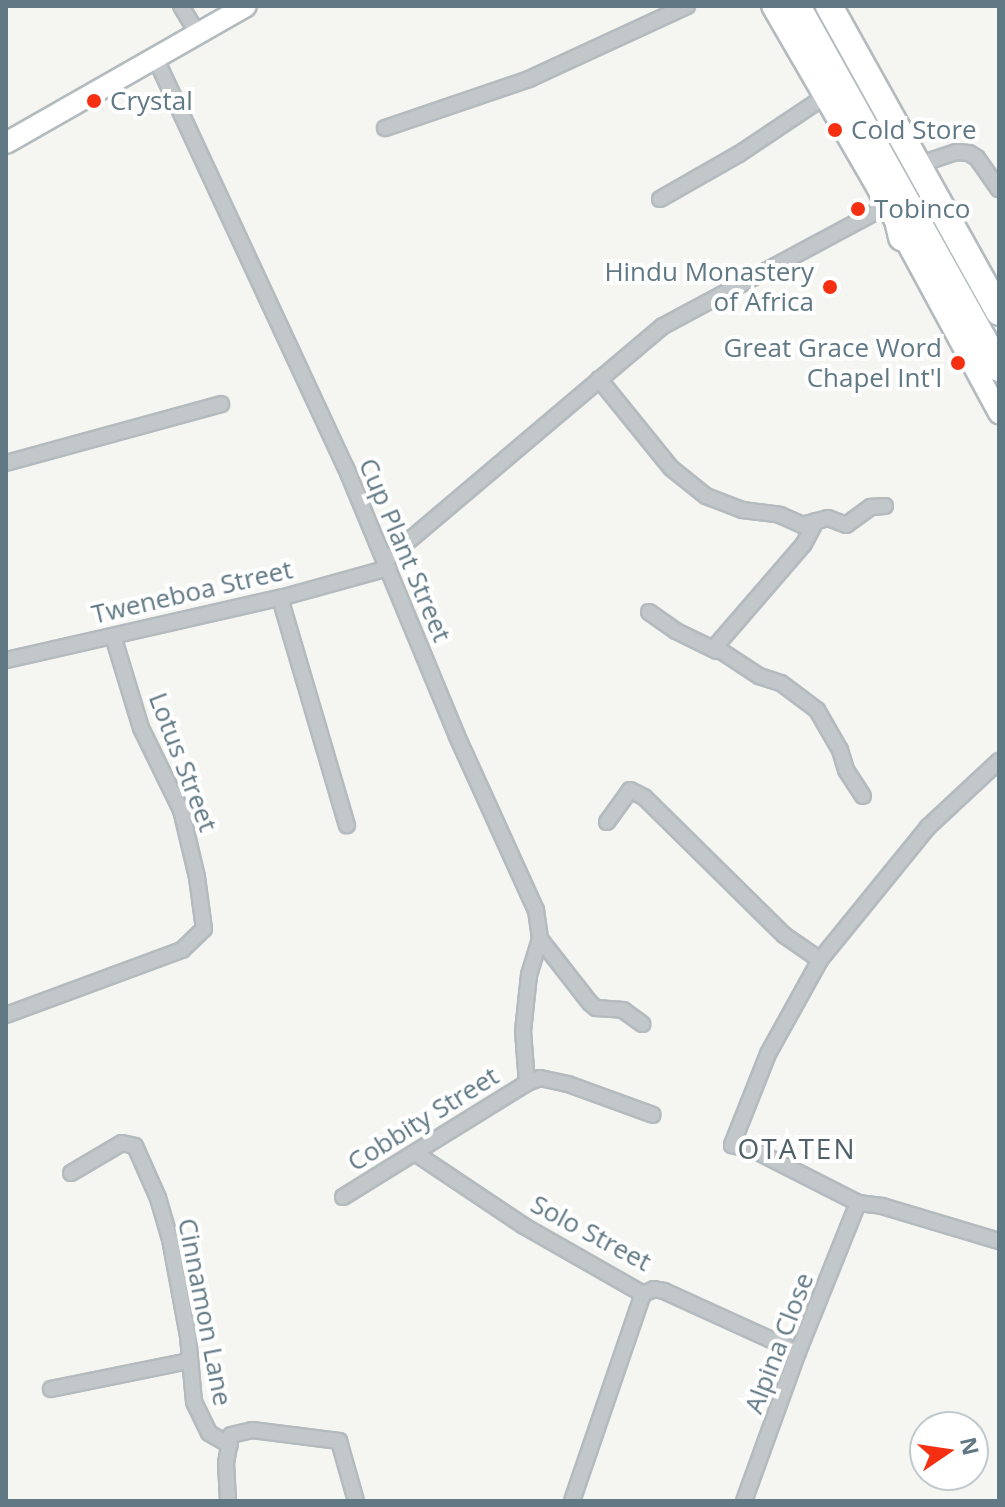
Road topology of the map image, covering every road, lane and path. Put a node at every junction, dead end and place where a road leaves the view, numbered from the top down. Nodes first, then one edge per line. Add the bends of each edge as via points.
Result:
1 (181, 6) edge
2 (246, 6) edge
3 (687, 6) edge
4 (772, 6) edge
5 (797, 6) edge
6 (829, 6) edge
7 (197, 33) junction
8 (155, 57) junction
9 (824, 97) junction
10 (385, 128) dead end
11 (6, 143) edge
12 (917, 165) junction
13 (889, 188) junction
14 (999, 189) edge
15 (660, 199) dead end
16 (902, 237) joint
17 (992, 290) edge
18 (999, 312) edge
19 (999, 368) edge
20 (599, 379) junction
21 (221, 404) dead end
22 (999, 413) edge
23 (6, 463) edge
24 (885, 506) dead end
25 (816, 521) junction
26 (387, 564) junction
27 (280, 598) junction
28 (649, 612) dead end
29 (113, 636) junction
30 (717, 651) junction
31 (6, 660) edge
32 (999, 761) edge
33 (863, 796) dead end
34 (607, 822) dead end
35 (347, 825) dead end
36 (540, 939) junction
37 (820, 960) junction
38 (6, 1015) edge
39 (642, 1024) dead end
40 (527, 1083) junction
41 (653, 1115) dead end
42 (415, 1153) junction
43 (71, 1173) dead end
44 (343, 1197) dead end
45 (858, 1203) junction
46 (999, 1241) edge
47 (643, 1294) junction
48 (798, 1352) junction
49 (189, 1361) junction
50 (51, 1389) dead end
51 (230, 1445) junction
52 (228, 1501) edge
53 (356, 1501) edge
54 (572, 1501) edge
55 (744, 1501) edge

1 - 7 street
2 - 7 street
3 - 10 street via 529,79
4 - 9 street
5 - 13 highway
6 - 12 highway
7 - 8 street
8 - 11 street
8 - 26 street, Cup Plant Street
9 - 13 street
9 - 15 street
12 - 14 street via 969,153
12 - 17 highway
13 - 16 highway
13 - 19 highway
13 - 20 street via 663,326
16 - 22 street
17 - 18 highway
20 - 25 street via 671,468 706,496 802,525
20 - 26 street
21 - 23 street
24 - 25 street via 871,507 846,525 828,518
25 - 30 street via 803,545 716,641
26 - 27 street, Tweneboa Street
26 - 36 street, Cup Plant Street via 536,910
27 - 29 street, Tweneboa Street
27 - 35 street
28 - 30 street
29 - 31 street, Tweneboa Street
29 - 38 street, Lotus Street via 141,728 181,810 204,929 182,950
30 - 33 street via 781,683 817,710
32 - 37 street via 928,827
34 - 37 street via 630,790 644,797 784,935
36 - 39 street, Cup Plant Street via 590,1003 623,1010
36 - 40 street, Cobbity Street via 525,1013
37 - 45 street via 768,1054 732,1145 758,1152
40 - 41 street via 552,1079
40 - 42 street, Cobbity Street
42 - 44 street, Cobbity Street
42 - 47 street, Solo Street via 524,1226
43 - 49 street, Cinnamon Lane via 122,1143 135,1146 170,1239
45 - 46 street
45 - 48 street, Alpina Close
47 - 48 street, Solo Street via 664,1291
47 - 54 street
48 - 55 street, Alpina Close
49 - 50 street
49 - 51 street, Cinnamon Lane via 201,1423
51 - 52 street
51 - 53 street via 231,1435 252,1430 339,1441

